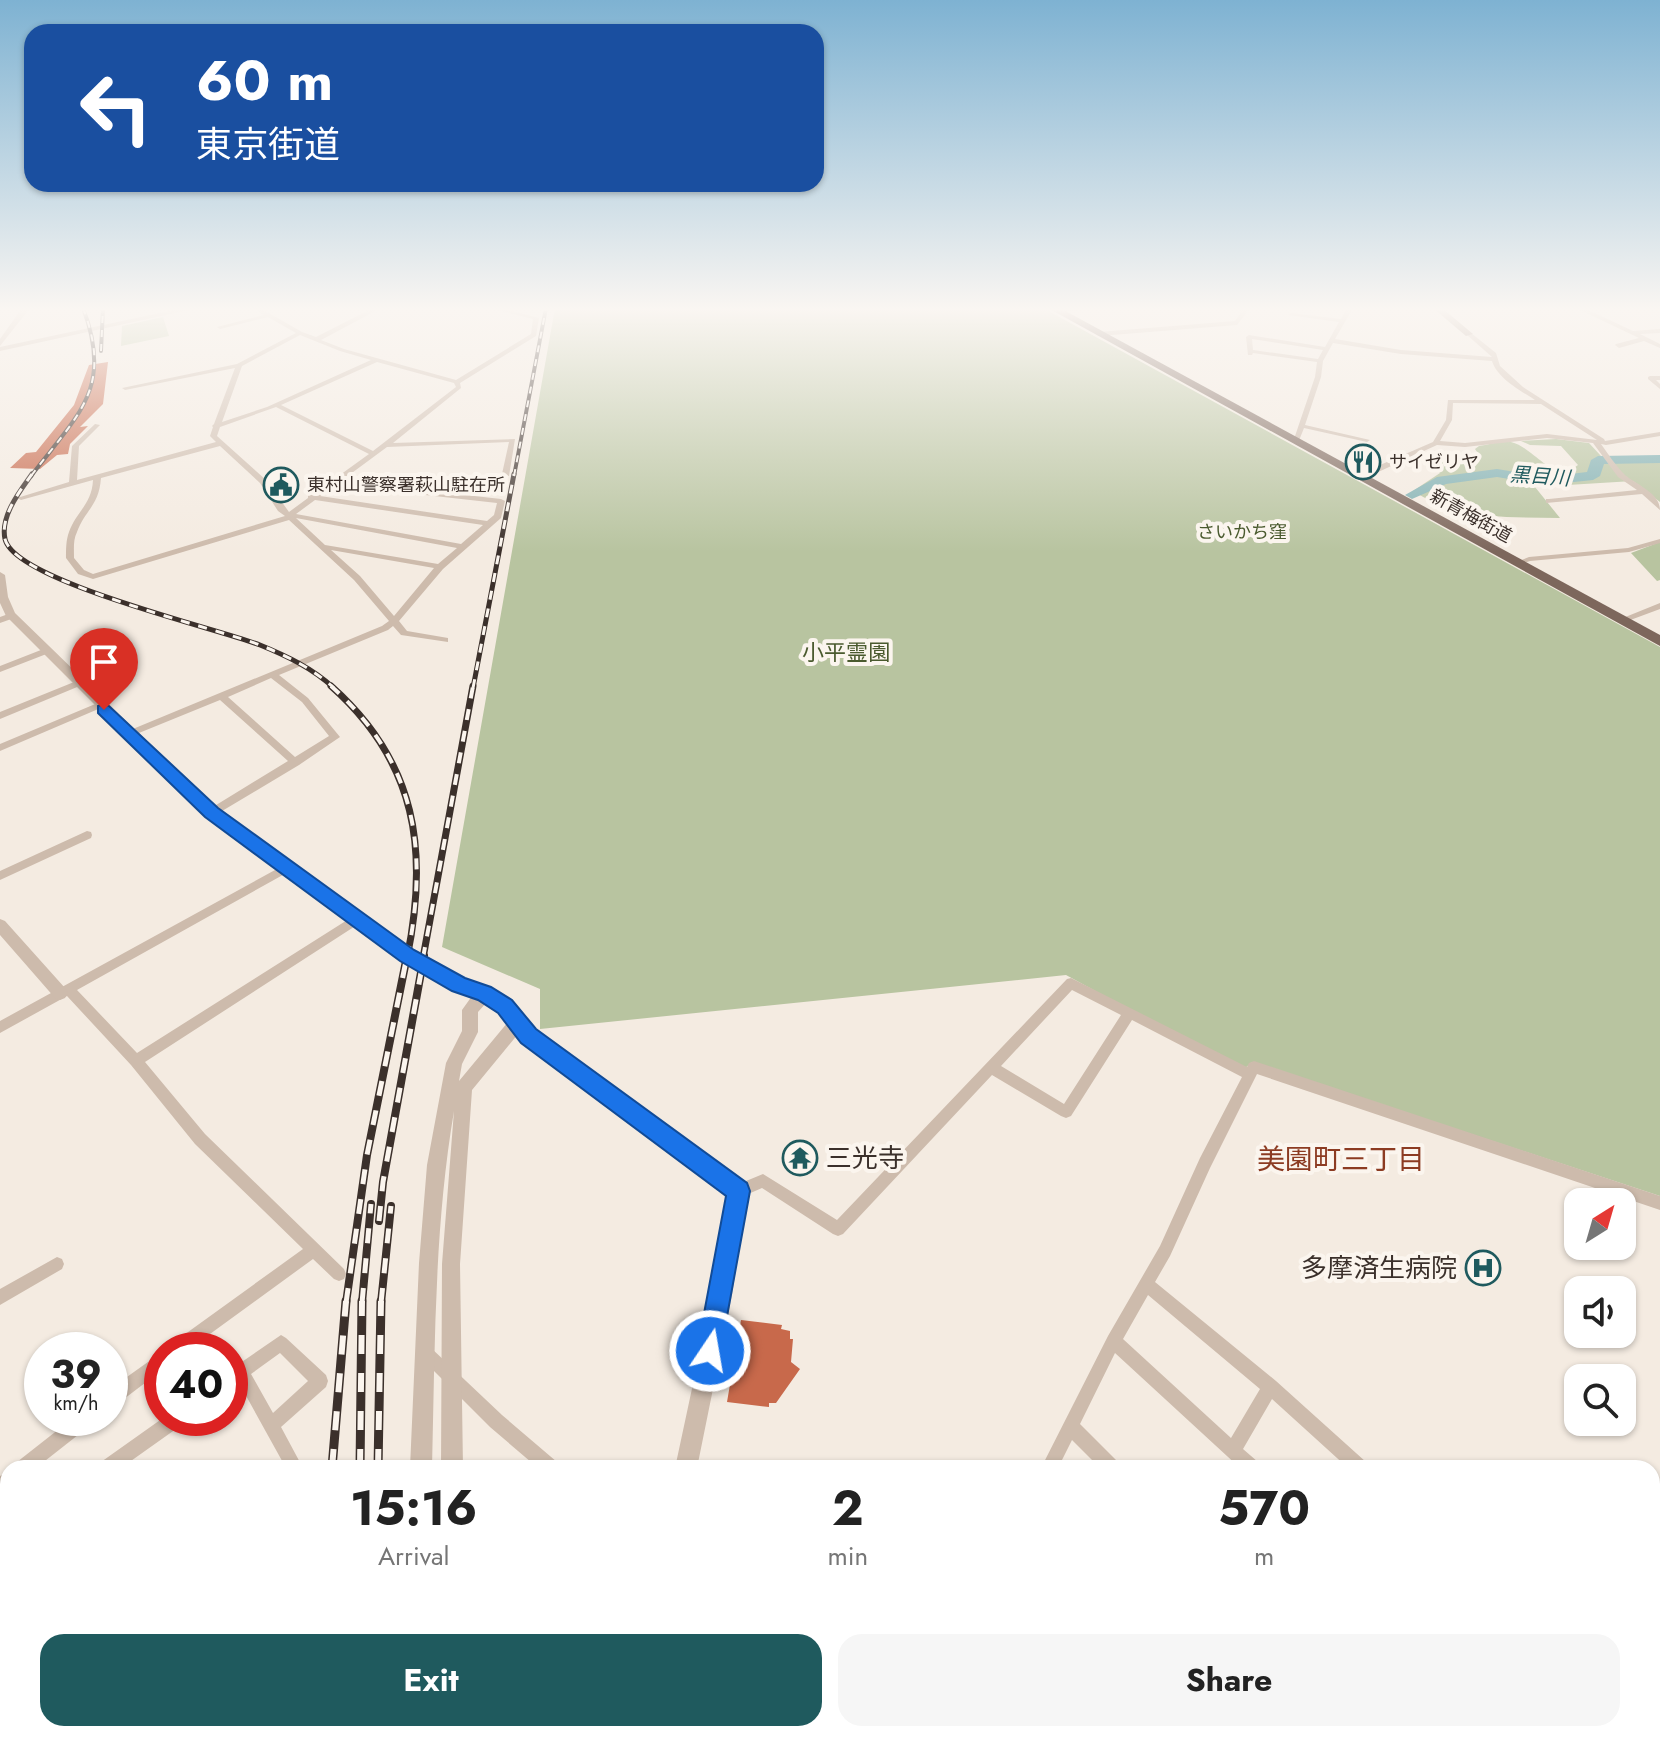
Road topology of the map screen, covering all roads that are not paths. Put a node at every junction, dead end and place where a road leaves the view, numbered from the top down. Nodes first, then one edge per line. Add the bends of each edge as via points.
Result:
1 (229, 389) edge
2 (312, 389) edge
3 (457, 389) edge
4 (1200, 389) edge
5 (1314, 389) edge
6 (1524, 389) edge
7 (308, 391) junction
8 (1542, 402) junction
9 (276, 405) junction
10 (295, 414) junction
11 (97, 425) dead end
12 (215, 426) junction
13 (1302, 426) junction
14 (1660, 434) edge
15 (1367, 440) dead end
16 (1296, 442) junction
17 (1595, 442) junction
18 (1436, 443) junction
19 (1606, 443) junction
20 (218, 444) junction
21 (385, 445) junction
22 (374, 454) junction
23 (506, 474) dead end
24 (97, 477) junction
25 (1360, 477) junction
26 (332, 482) junction
27 (73, 483) junction
28 (1644, 492) junction
29 (311, 497) junction
30 (21, 498) dead end
31 (1549, 501) dead end
32 (1660, 508) edge
33 (290, 516) junction
34 (489, 524) junction
35 (1660, 541) edge
36 (326, 547) junction
37 (464, 547) junction
38 (1518, 563) junction
39 (440, 567) junction
40 (0, 575) edge
41 (1660, 606) edge
42 (6, 618) edge
43 (1622, 620) junction
44 (394, 621) junction
45 (445, 640) dead end
46 (1660, 641) edge
47 (46, 651) junction
48 (0, 669) edge
49 (273, 675) junction
50 (79, 683) junction
51 (221, 696) junction
52 (100, 705) junction
53 (0, 716) edge
54 (131, 733) junction
55 (0, 748) edge
56 (295, 762) junction
57 (212, 813) junction
58 (87, 835) dead end
59 (286, 868) junction
60 (0, 876) edge
61 (356, 920) junction
62 (0, 925) edge
63 (64, 991) junction
64 (484, 993) junction
65 (1129, 1014) junction
66 (517, 1022) junction
67 (0, 1027) edge
68 (136, 1061) junction
69 (990, 1067) junction
70 (1248, 1074) junction
71 (739, 1191) junction
72 (1660, 1203) edge
73 (313, 1250) junction
74 (57, 1264) dead end
75 (339, 1274) dead end
76 (1146, 1284) junction
77 (0, 1297) edge
78 (200, 1332) edge
79 (1113, 1341) junction
80 (424, 1351) junction
81 (248, 1367) edge
82 (449, 1376) junction
83 (1270, 1387) junction
84 (248, 1393) edge
85 (271, 1425) junction
86 (1071, 1427) junction
87 (63, 1436) edge
88 (152, 1436) edge
89 (1233, 1450) junction
90 (33, 1460) edge
91 (118, 1460) edge
92 (291, 1460) edge
93 (421, 1460) edge
94 (452, 1460) edge
95 (542, 1460) edge
96 (688, 1460) edge
97 (1053, 1460) edge
98 (1104, 1460) edge
99 (1244, 1460) edge
100 (1351, 1460) edge

1 - 12 street
2 - 7 street
3 - 21 street
4 - 16 main road, 新青梅街道
5 - 13 street
6 - 8 street
7 - 9 street
7 - 10 street
8 - 18 street via 1450,401 1449,420
8 - 19 street
9 - 10 street
9 - 12 street
10 - 22 street
11 - 27 street via 76,446
12 - 20 street
13 - 15 street
13 - 16 street
14 - 19 street
16 - 25 main road, 新青梅街道
17 - 18 street via 1547,436
17 - 19 street
17 - 28 street via 1621,475
18 - 25 street
20 - 24 street
20 - 33 street via 263,482
21 - 22 street
21 - 23 street via 513,440
22 - 26 street
24 - 27 street
24 - 33 street via 97,492 72,532 70,558 93,577
25 - 38 main road, 新青梅街道
26 - 29 street
26 - 34 street via 501,501 498,516
27 - 30 street
28 - 31 street
28 - 32 street
29 - 33 street
29 - 34 street
33 - 36 street
33 - 37 street
34 - 37 street
35 - 38 street via 1629,550
36 - 39 street
36 - 44 street
37 - 39 street
38 - 43 main road, 新青梅街道
39 - 44 street
40 - 42 street
41 - 43 street
42 - 47 street
43 - 46 main road, 新青梅街道
44 - 45 street via 404,633
44 - 49 street
47 - 48 street
47 - 50 street
49 - 51 street
49 - 56 street via 305,700 335,737
50 - 52 street
50 - 53 street
51 - 54 street
51 - 56 street
52 - 54 street
52 - 55 street
54 - 57 street
56 - 57 street
57 - 59 street
58 - 60 street
59 - 61 street
59 - 63 street
61 - 64 street via 459,985
61 - 68 street
62 - 63 street
63 - 67 street
63 - 68 street
64 - 66 street
64 - 80 street via 470,1010 470,1032 454,1063 446,1098
65 - 69 street via 1071,983
65 - 69 street via 1066,1112
65 - 70 street
66 - 71 street
66 - 82 street via 464,1090 452,1235
68 - 73 street via 200,1139
69 - 71 street via 838,1229 763,1181
70 - 72 street via 1254,1067
70 - 76 street
71 - 96 street
73 - 75 street
73 - 78 street
74 - 77 street
76 - 79 street
76 - 83 street
79 - 86 street
79 - 89 street
80 - 82 street
80 - 93 street
81 - 85 street via 281,1343 320,1381
82 - 94 street
82 - 95 street
83 - 89 street
83 - 100 street
84 - 85 street
85 - 92 street
86 - 97 street
86 - 98 street
87 - 90 street
88 - 91 street
89 - 99 street

